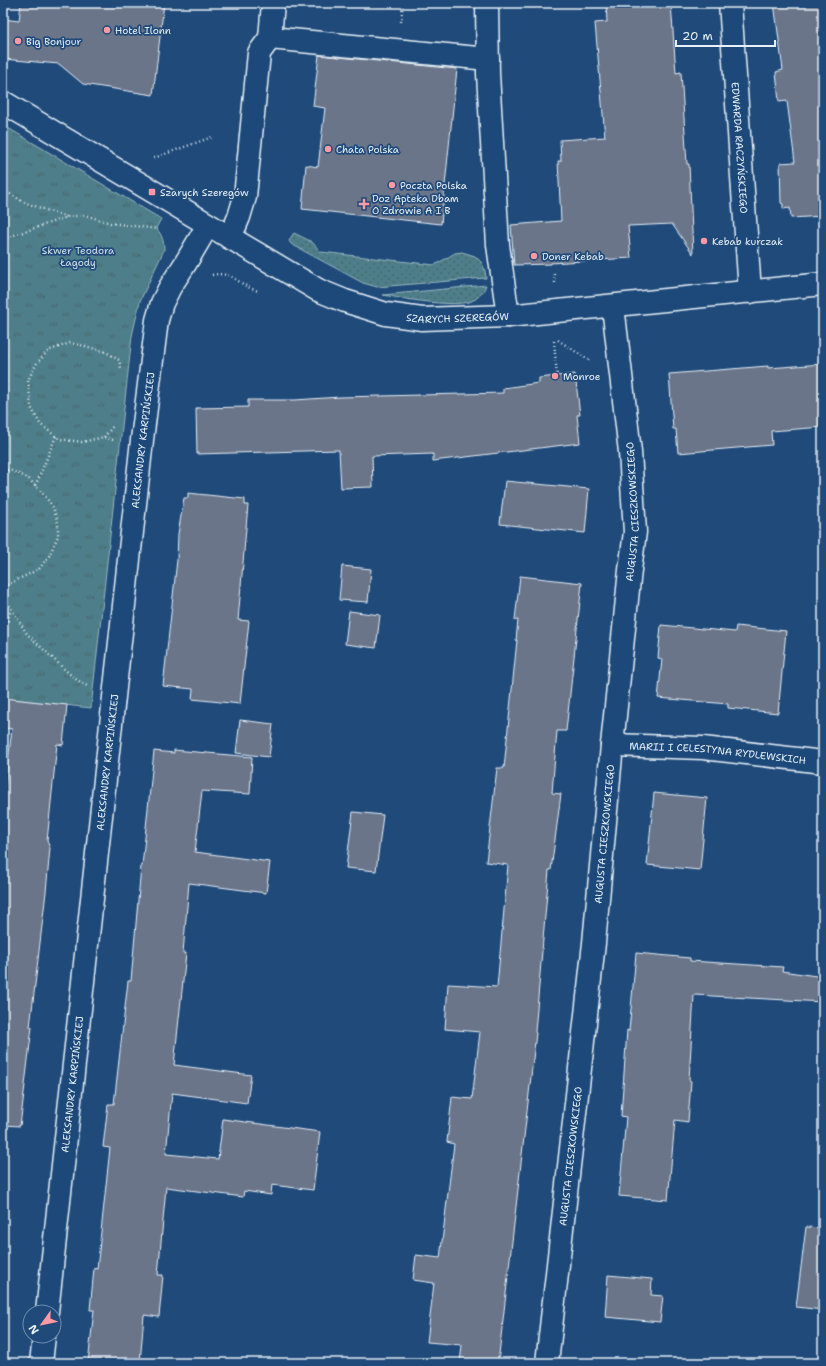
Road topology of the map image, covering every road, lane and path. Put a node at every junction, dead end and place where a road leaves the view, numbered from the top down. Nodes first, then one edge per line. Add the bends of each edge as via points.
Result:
1 (273, 3) edge
2 (403, 3) edge
3 (487, 3) edge
4 (730, 3) edge
5 (400, 26) dead end
6 (270, 38) junction
7 (488, 59) junction
8 (3, 102) edge
9 (212, 137) dead end
10 (151, 159) dead end
11 (3, 190) edge
12 (67, 217) junction
13 (208, 225) junction
14 (162, 229) dead end
15 (230, 238) junction
16 (3, 239) edge
17 (185, 264) junction
18 (823, 284) edge
19 (261, 291) dead end
20 (750, 292) junction
21 (613, 306) junction
22 (508, 316) junction
23 (620, 369) junction
24 (122, 372) dead end
25 (558, 376) dead end
26 (117, 421) dead end
27 (56, 436) junction
28 (3, 470) edge
29 (35, 485) junction
30 (3, 587) edge
31 (3, 595) edge
32 (12, 610) junction
33 (3, 632) edge
34 (114, 696) junction
35 (612, 745) junction
36 (823, 762) edge
37 (48, 1304) edge
38 (43, 1344) edge
39 (41, 1363) edge
40 (547, 1363) edge

1 - 6 street
2 - 5 path
3 - 7 street
4 - 20 street, EDWARDA RACZYŃSKIEGO
6 - 7 street
6 - 15 street via 259,53 245,197
7 - 22 street via 498,245
8 - 13 street, SZARYCH SZEREGÓW
9 - 10 path
11 - 12 path via 26,203
12 - 14 path via 85,215 110,223
12 - 16 path
13 - 15 street, SZARYCH SZEREGÓW
13 - 17 street, ALEKSANDRY KARPIŃSKIEJ
15 - 22 street, SZARYCH SZEREGÓW via 318,290 386,314 422,319
17 - 19 path via 204,279 221,273 230,275 253,290
17 - 34 street, ALEKSANDRY KARPIŃSKIEJ via 162,303 158,320
18 - 20 street, SZARYCH SZEREGÓW
20 - 21 street, SZARYCH SZEREGÓW
21 - 22 street, SZARYCH SZEREGÓW
21 - 23 street, AUGUSTA CIESZKOWSKIEGO
23 - 25 path via 605,371 554,338
23 - 35 street, AUGUSTA CIESZKOWSKIEGO via 630,452 635,532
24 - 27 path via 119,360 106,352 86,346 70,343 48,351 37,363 28,380 31,407 40,424
26 - 27 path via 104,437 82,442 59,439
27 - 29 path
28 - 29 path via 10,470 28,478
29 - 30 path via 53,507 58,523 58,536 49,556 39,569
31 - 32 path
32 - 33 path
32 - 34 path via 27,634 74,678 96,692
34 - 37 street, ALEKSANDRY KARPIŃSKIEJ
35 - 36 street, MARII I CELESTYNA RYDLEWSKICH via 703,748
35 - 40 street, AUGUSTA CIESZKOWSKIEGO via 593,951
38 - 39 street

